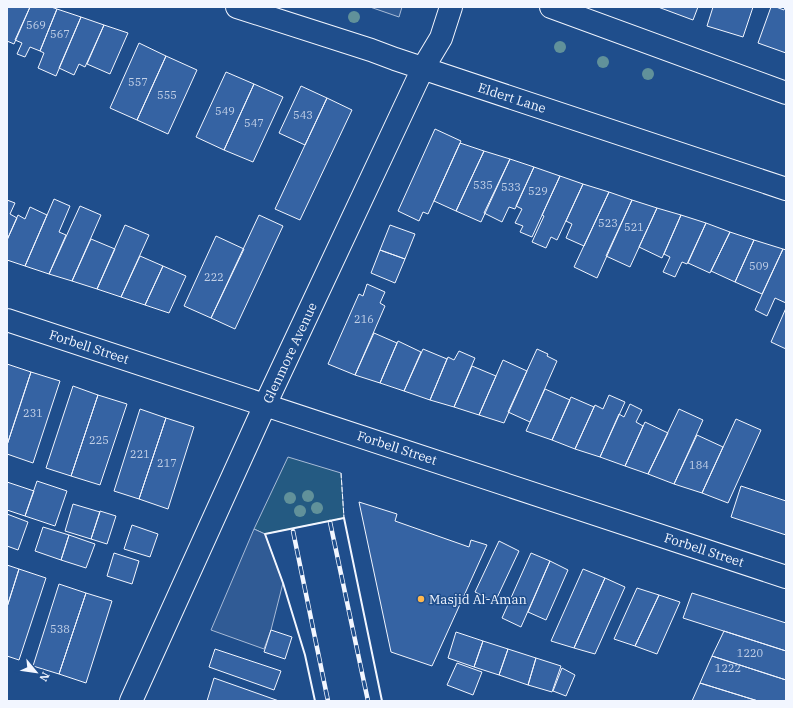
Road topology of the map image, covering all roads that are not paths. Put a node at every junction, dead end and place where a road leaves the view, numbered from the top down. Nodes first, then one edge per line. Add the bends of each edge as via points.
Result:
1 (237, 7) edge
2 (451, 7) edge
3 (551, 7) edge
4 (423, 68) junction
5 (786, 93) edge
6 (786, 189) edge
7 (7, 320) edge
8 (265, 405) junction
9 (786, 577) edge
10 (131, 701) edge

1 - 4 street, Eldert Lane
2 - 4 street, Glenmore Avenue via 441,38
3 - 5 street
4 - 6 street, Eldert Lane
4 - 8 street, Glenmore Avenue
7 - 8 street, Forbell Street
8 - 9 street, Forbell Street
8 - 10 street, Glenmore Avenue

